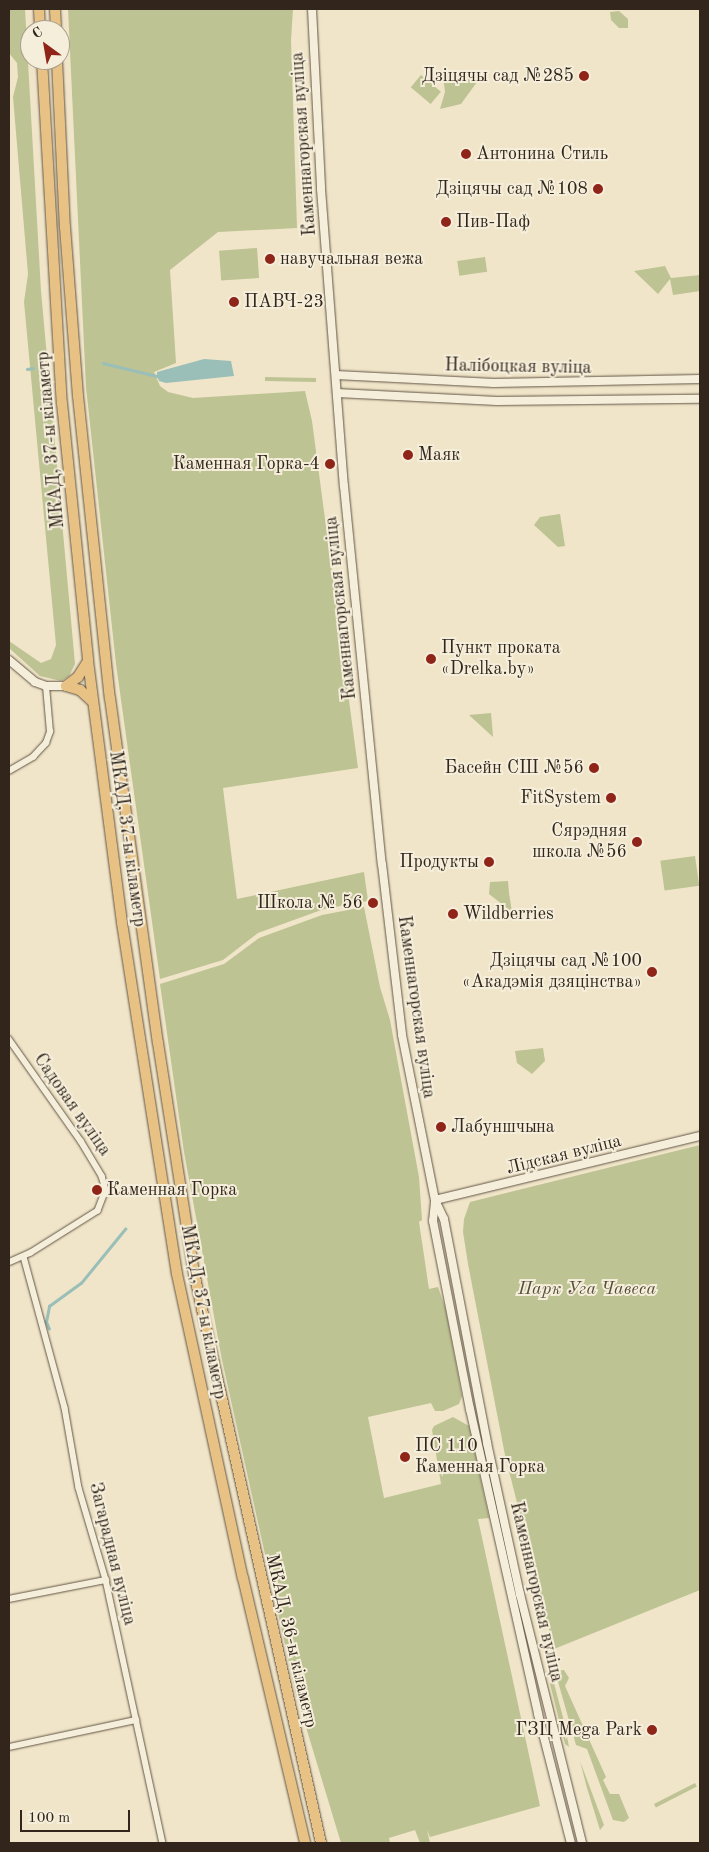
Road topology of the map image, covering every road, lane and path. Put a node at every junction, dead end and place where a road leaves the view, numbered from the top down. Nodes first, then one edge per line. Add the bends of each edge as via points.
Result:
1 (312, 9) edge
2 (42, 70) edge
3 (57, 70) edge
4 (336, 375) junction
5 (700, 379) edge
6 (337, 393) junction
7 (700, 398) edge
8 (9, 660) edge
9 (88, 660) junction
10 (46, 686) junction
11 (66, 686) junction
12 (92, 701) junction
13 (9, 771) edge
14 (9, 1039) edge
15 (700, 1136) edge
16 (435, 1200) junction
17 (24, 1257) junction
18 (9, 1263) edge
19 (230, 1445) joint
20 (214, 1448) joint
21 (106, 1580) junction
22 (9, 1599) edge
23 (136, 1720) junction
24 (9, 1747) edge
25 (163, 1843) edge
26 (305, 1843) edge
27 (321, 1843) edge
28 (571, 1843) edge
29 (582, 1843) edge

1 - 4 main road, Каменнагорская вуліца via 313,67
2 - 9 highway, МКАД, 37-ы кіламетр via 62,403
3 - 19 highway, МКАД, 37-ы кіламетр via 78,396 116,745 194,1273
4 - 5 main road, Налібоцкая вуліца via 494,383
4 - 6 main road, Каменнагорская вуліца
6 - 7 main road, Налібоцкая вуліца via 497,401
6 - 16 main road, Каменнагорская вуліца via 394,973 402,1035
8 - 10 main road via 35,682
9 - 11 highway via 78,677
9 - 12 highway, МКАД, 37-ы кіламетр
10 - 11 main road
10 - 13 street via 50,732 46,743
11 - 12 highway via 80,690
12 - 20 highway, МКАД, 37-ы кіламетр via 164,1197
14 - 17 street, Садовая вуліца via 81,1141 102,1176 106,1190 98,1211
15 - 16 main road, Лідская вуліца
16 - 28 main road, Каменнагорская вуліца via 433,1221 470,1409 538,1714
16 - 29 main road, Каменнагорская вуліца via 444,1219 520,1594
17 - 18 street
17 - 21 street, Загарадная вуліца via 65,1408 79,1488
19 - 27 highway, МКАД, 36-ы кіламетр
20 - 26 highway, МКАД, 36-ы кіламетр
21 - 22 street
21 - 23 street, Загарадная вуліца
23 - 24 street
23 - 25 street, Загарадная вуліца

